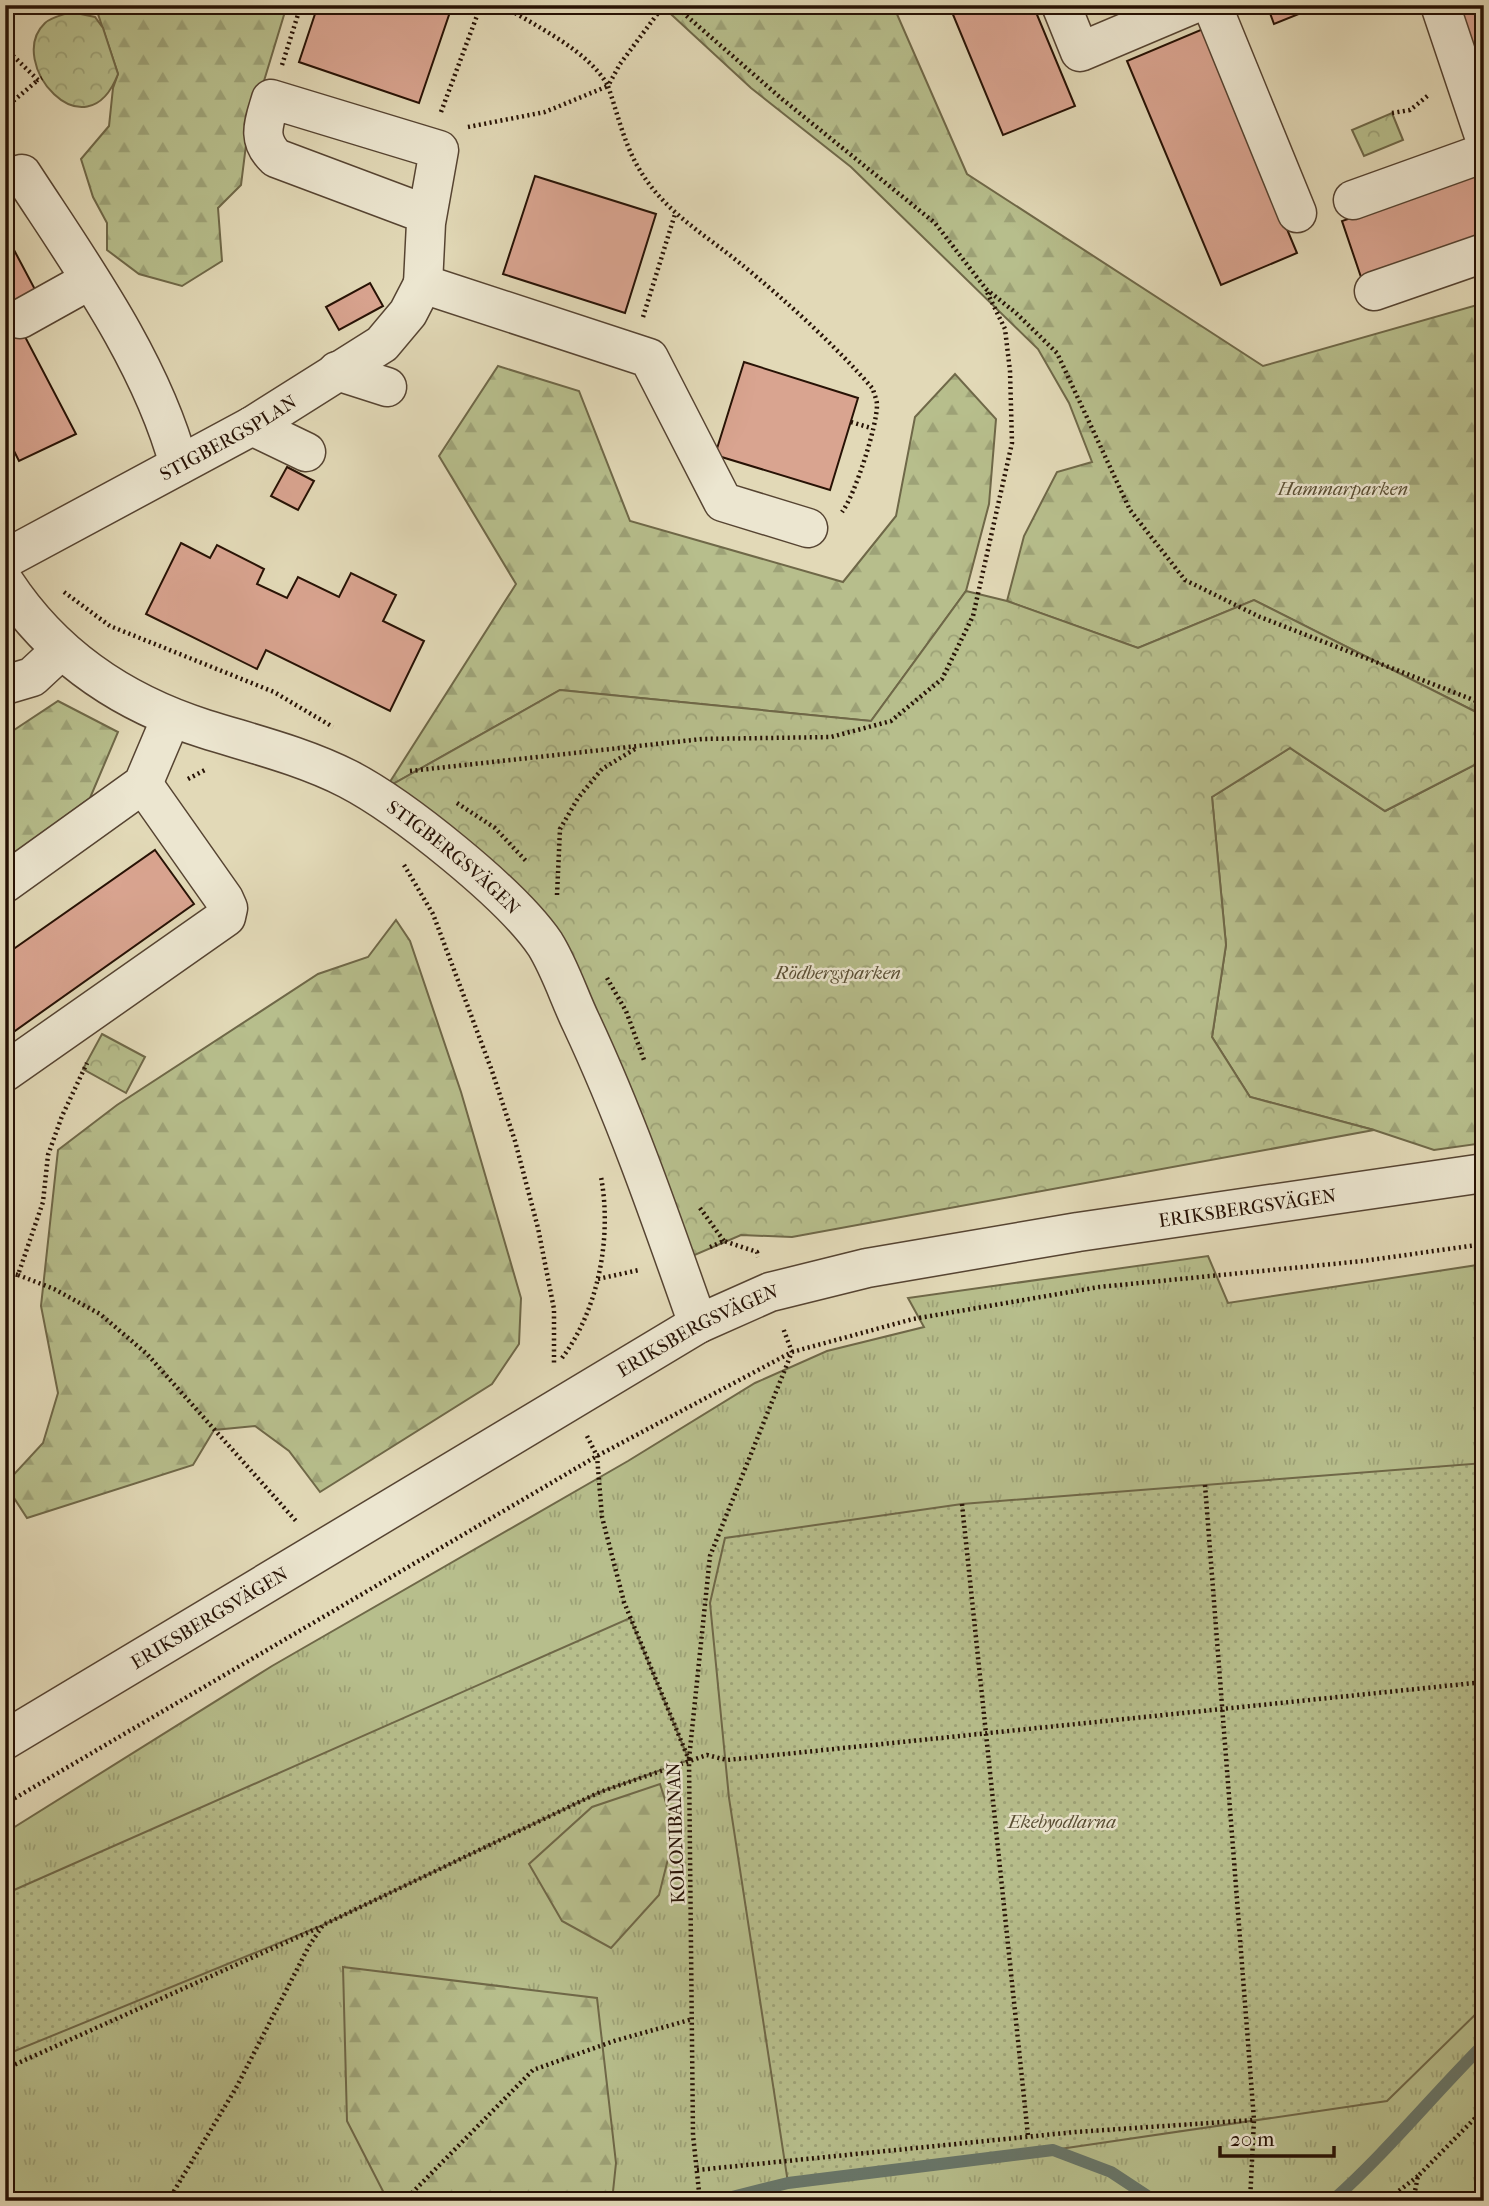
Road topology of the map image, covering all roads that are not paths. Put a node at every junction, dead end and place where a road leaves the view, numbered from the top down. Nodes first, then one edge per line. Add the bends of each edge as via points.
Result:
1 (1061, 5) edge
2 (1191, 5) edge
3 (1212, 5) edge
4 (1440, 5) edge
5 (1484, 136) edge
6 (1484, 153) edge
7 (22, 174) dead end
8 (1353, 200) dead end
9 (1297, 213) dead end
10 (426, 223) junction
11 (1484, 253) edge
12 (90, 280) junction
13 (423, 284) junction
14 (1374, 291) dead end
15 (20, 318) dead end
16 (337, 371) junction
17 (387, 387) dead end
18 (252, 426) junction
19 (306, 453) dead end
20 (179, 465) junction
21 (808, 528) road end
22 (5, 559) edge
23 (5, 583) edge
24 (60, 651) junction
25 (5, 685) edge
26 (172, 718) junction
27 (143, 784) junction
28 (5, 883) edge
29 (5, 1072) edge
30 (1484, 1173) edge
31 (698, 1324) junction
32 (5, 1740) edge

1 - 2 street via 1080,51
3 - 9 street
4 - 5 street
6 - 8 street
7 - 12 street
10 - 10 street via 439,150 421,134 271,99 261,132 264,148 276,158 420,212
10 - 13 street
11 - 14 street
12 - 15 street
12 - 20 street via 161,408
13 - 16 street, STIGBERGSPLAN via 408,313 382,344
13 - 21 street via 649,358 723,502
16 - 17 street
16 - 18 street, STIGBERGSPLAN
18 - 19 street
18 - 20 street, STIGBERGSPLAN
20 - 22 street, STIGBERGSPLAN
23 - 24 street, STIGBERGSVÄGEN
24 - 25 street via 33,677
24 - 26 street, STIGBERGSVÄGEN via 111,686
26 - 27 street
26 - 31 street, STIGBERGSVÄGEN via 335,774 384,801 493,886 544,944 616,1096
27 - 28 street
27 - 29 street via 224,899 226,917
30 - 31 street, ERIKSBERGSVÄGEN via 867,1268 770,1292
31 - 32 street, ERIKSBERGSVÄGEN

